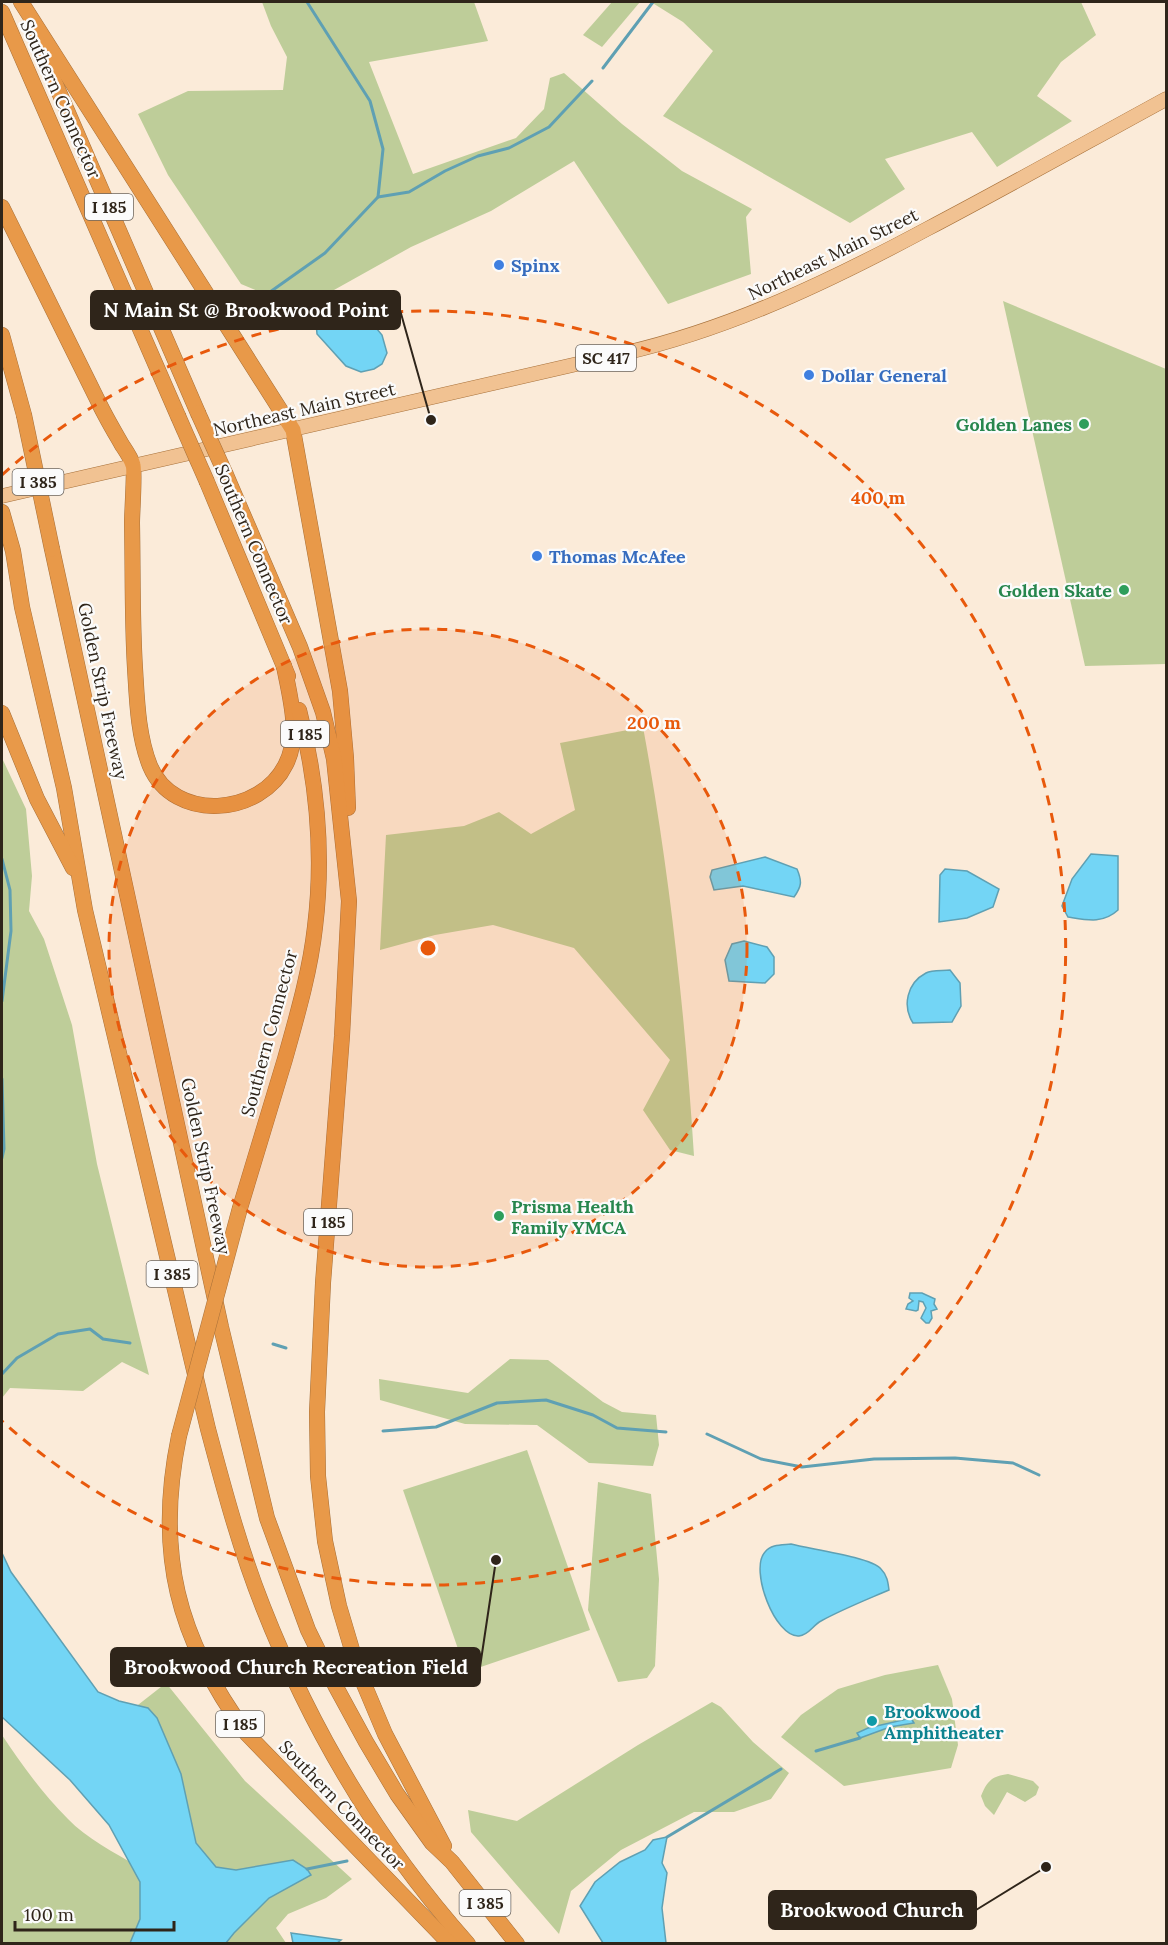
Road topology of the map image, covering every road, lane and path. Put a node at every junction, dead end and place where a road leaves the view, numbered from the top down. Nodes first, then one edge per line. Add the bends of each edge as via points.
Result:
1 (20, 2) edge
2 (2, 12) edge
3 (1167, 99) edge
4 (2, 207) edge
5 (2, 335) edge
6 (293, 430) junction
7 (134, 466) junction
8 (2, 496) edge
9 (2, 512) edge
10 (284, 666) junction
11 (2, 713) edge
12 (80, 880) junction
13 (349, 901) junction
14 (452, 1862) junction
15 (450, 1944) edge
16 (468, 1944) edge
17 (517, 1944) edge

1 - 6 highway
1 - 13 highway, Southern Connector / I 185, bridge via 300,647 334,759
2 - 10 highway, Southern Connector / I 185, bridge
3 - 6 main road, Northeast Main Street / SC 417 via 888,250 772,306 638,350
4 - 7 highway via 107,420
5 - 14 highway, Golden Strip Freeway / I 385, bridge via 24,415 221,1327 267,1518 308,1630 336,1687 397,1794 432,1843
6 - 7 main road, Northeast Main Street / SC 417
6 - 13 highway via 340,691 346,758
7 - 8 main road, Northeast Main Street / SC 417
7 - 10 highway via 136,691 150,765 163,785 180,797 213,807 249,800 265,790 287,763 293,738
9 - 12 highway, I 385 via 64,788
10 - 15 highway, Southern Connector / I 185, bridge via 307,741 315,789 319,836 315,927 301,1003 240,1208 179,1437 171,1481 170,1545 183,1611 206,1671 224,1702 247,1734
11 - 12 highway via 37,799
12 - 16 highway, I 385 via 208,1429 263,1606 312,1715 355,1791 396,1854
13 - 14 highway, Southern Connector / I 185 via 323,1283 318,1476 325,1541 358,1670 385,1734
14 - 17 highway, Golden Strip Freeway / I 385

